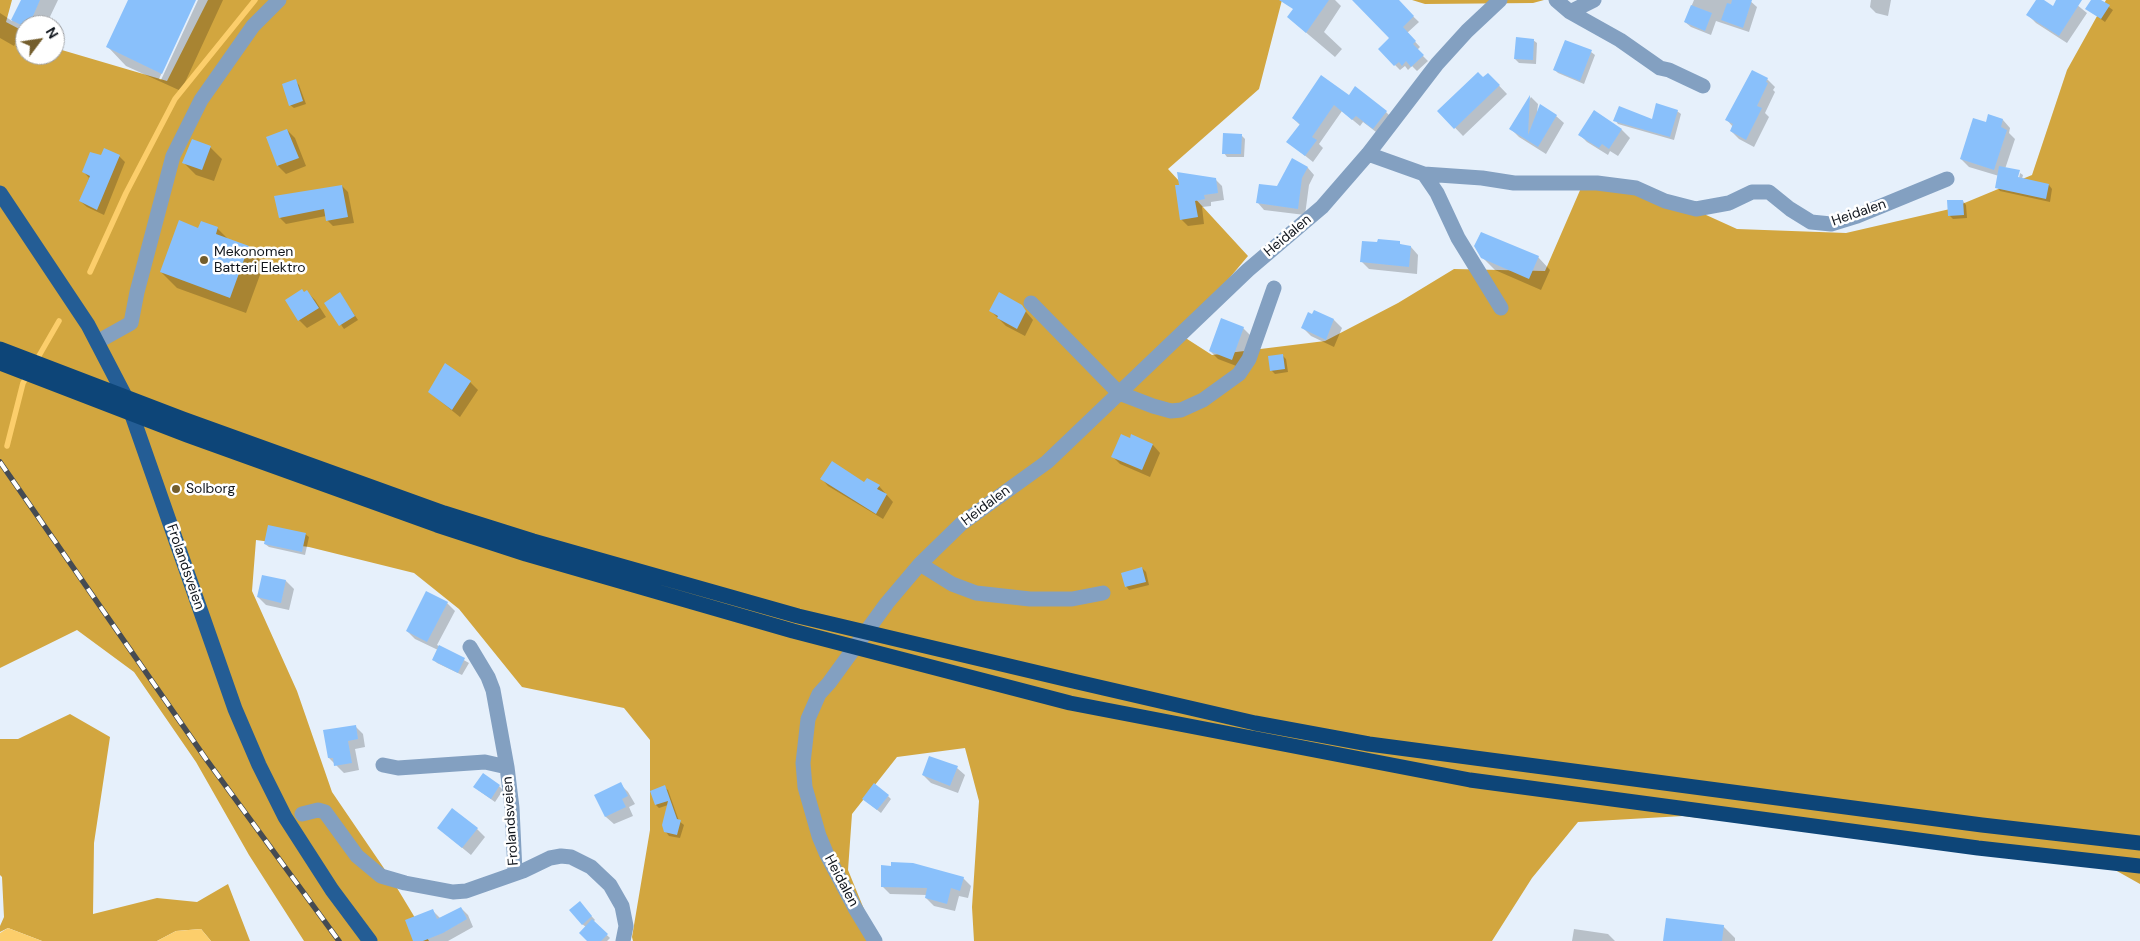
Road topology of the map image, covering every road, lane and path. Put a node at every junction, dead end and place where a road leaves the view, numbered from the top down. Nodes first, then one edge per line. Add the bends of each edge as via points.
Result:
1 (279, 0) edge
2 (1500, 0) edge
3 (1556, 0) edge
4 (1594, 0) edge
5 (1570, 12) junction
6 (1703, 86) dead end
7 (1368, 154) junction
8 (1424, 174) junction
9 (1947, 179) dead end
10 (0, 193) edge
11 (1274, 288) dead end
12 (1031, 303) dead end
13 (1501, 308) dead end
14 (97, 342) junction
15 (0, 349) edge
16 (0, 364) edge
17 (1119, 393) junction
18 (357, 489) junction
19 (920, 564) junction
20 (1103, 593) dead end
21 (470, 647) dead end
22 (384, 766) dead end
23 (507, 767) junction
24 (302, 814) dead end
25 (2140, 842) edge
26 (2140, 866) edge
27 (515, 872) junction
28 (370, 941) edge
29 (623, 941) edge
30 (875, 941) edge

1 - 14 street via 253,26 201,100 173,156 131,323
2 - 7 street, Heidalen via 1437,64
3 - 5 street
4 - 5 street
5 - 6 street via 1620,40 1660,68
7 - 8 street, Heidalen
7 - 17 street, Heidalen via 1322,207 1248,270
8 - 9 street, Heidalen via 1514,183 1606,184 1636,188 1665,201 1696,209 1729,203 1752,192 1769,192 1811,222 1831,224
8 - 13 street
10 - 14 main road, Frolandsveien
11 - 17 street via 1249,359 1239,374 1203,400 1188,409 1171,411
12 - 17 street
14 - 28 main road, Frolandsveien via 126,398 235,709 258,765 290,825
15 - 18 highway
16 - 18 highway via 187,435
17 - 19 street, Heidalen via 1047,462 961,524
18 - 25 highway via 798,616 1255,723 1368,744 1471,758 1982,825
18 - 26 highway via 526,554 794,631 1070,703 1470,780 1968,847
19 - 20 street via 952,584 976,593 1030,599
19 - 30 street, Heidalen via 819,694 808,719 803,763 805,788 819,836
21 - 23 street, Frolandsveien via 488,677
22 - 23 street via 398,768 486,762
23 - 27 street, Frolandsveien
24 - 27 street, Frolandsveien via 318,810 325,812 357,856 381,876 405,883 453,892 466,891
27 - 29 street via 561,856 571,857 591,867 610,885 622,906 626,926

